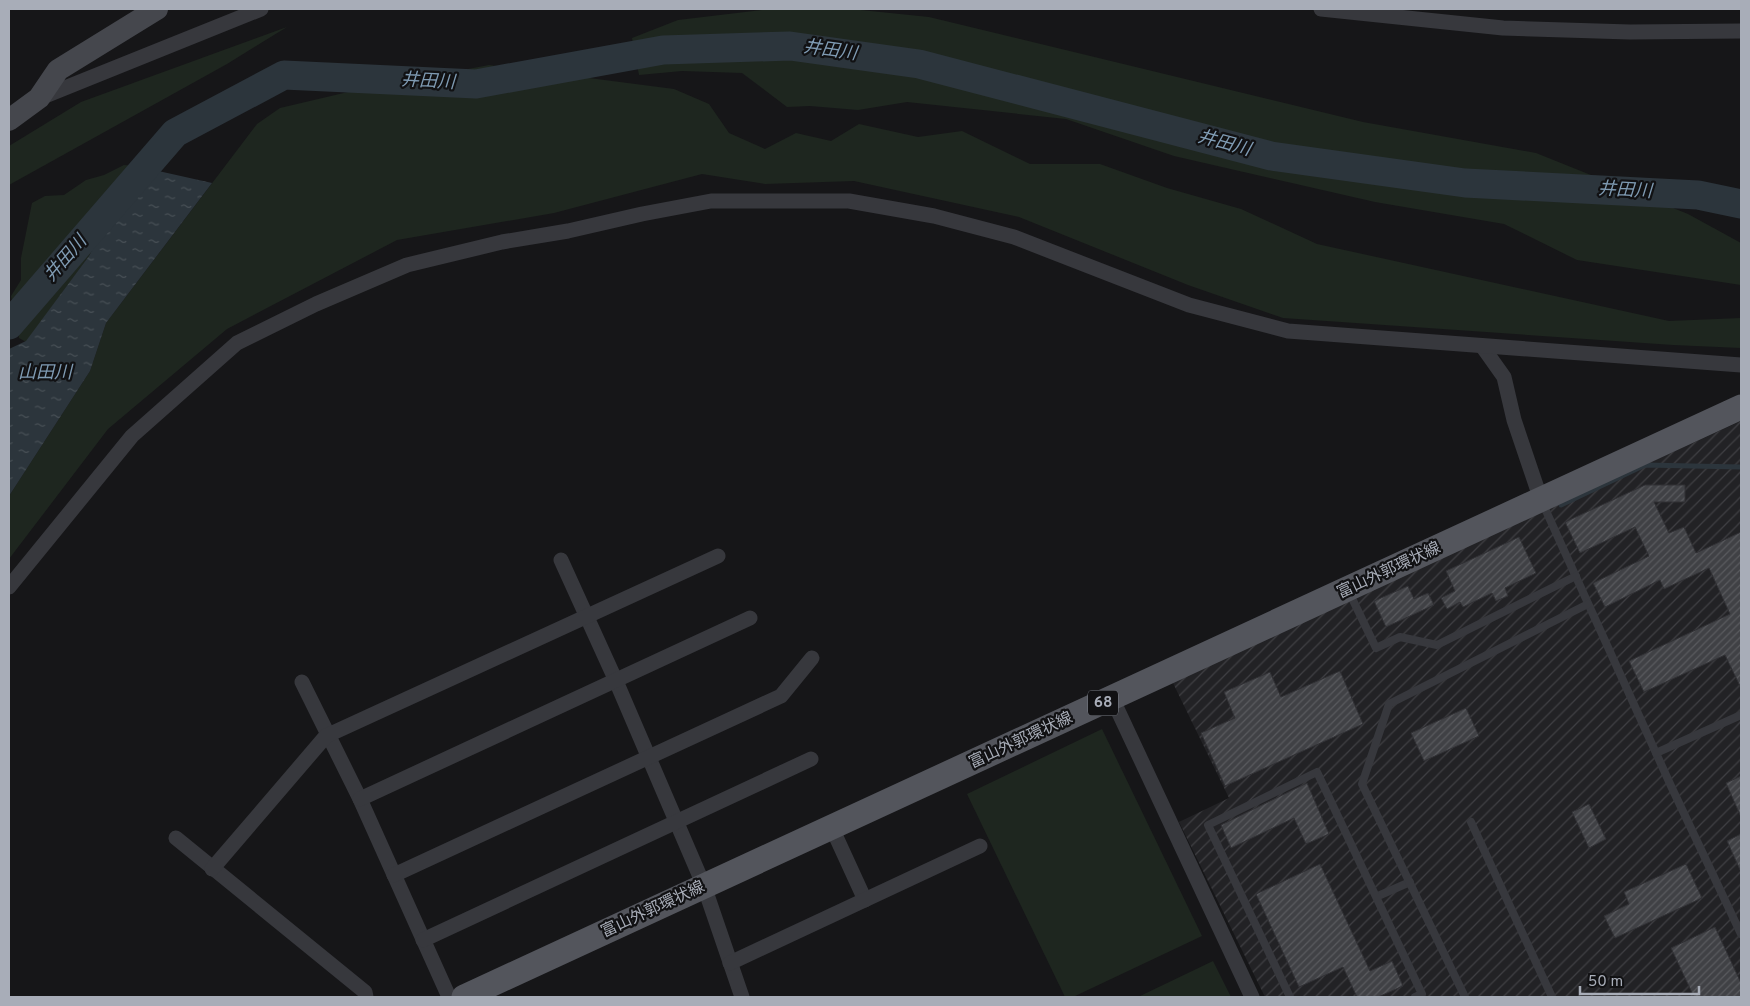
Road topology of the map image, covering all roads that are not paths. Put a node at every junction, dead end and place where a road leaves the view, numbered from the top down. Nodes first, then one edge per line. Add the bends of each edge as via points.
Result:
1 (157, 9) edge
2 (261, 9) edge
3 (1321, 9) edge
4 (1741, 31) edge
5 (39, 98) junction
6 (9, 120) edge
7 (1482, 346) junction
8 (1741, 365) edge
9 (1741, 407) edge
10 (1541, 500) junction
11 (718, 556) dead end
12 (561, 560) dead end
13 (1576, 576) junction
14 (9, 587) edge
15 (1348, 590) junction
16 (1588, 604) junction
17 (587, 617) junction
18 (750, 618) dead end
19 (812, 658) dead end
20 (616, 681) junction
21 (302, 682) dead end
22 (1112, 698) junction
23 (1741, 715) edge
24 (326, 736) junction
25 (1656, 754) junction
26 (648, 756) junction
27 (811, 759) dead end
28 (360, 800) junction
29 (676, 822) junction
30 (1471, 822) dead end
31 (832, 828) junction
32 (176, 838) dead end
33 (980, 846) dead end
34 (212, 869) junction
35 (394, 875) junction
36 (1410, 882) junction
37 (704, 886) junction
38 (1378, 896) junction
39 (865, 900) junction
40 (1741, 934) edge
41 (423, 940) junction
42 (730, 963) junction
43 (366, 997) edge
44 (448, 997) edge
45 (464, 997) edge
46 (742, 997) edge
47 (1252, 997) edge
48 (1290, 997) edge
49 (1415, 997) edge
50 (1465, 997) edge
51 (1552, 997) edge

1 - 5 main road via 58,70
2 - 5 street
3 - 4 street via 1503,28
5 - 6 main road
7 - 8 street
7 - 10 street via 1504,377 1514,420
7 - 14 street via 1288,331 1189,305 1014,237 934,216 849,201 711,201 502,242 407,265 316,304 237,343 132,436
9 - 10 main road, 富山外郭環状線 / 68
10 - 13 lane
10 - 15 main road, 富山外郭環状線 / 68
11 - 17 street
12 - 17 street
13 - 15 lane via 1437,645 1400,637 1376,648
13 - 16 lane
15 - 22 main road, 富山外郭環状線 / 68
16 - 25 lane
16 - 36 lane via 1388,704 1362,784
17 - 20 street
17 - 24 street
18 - 20 street
19 - 26 street via 781,696
20 - 26 street
20 - 28 street
21 - 24 street
22 - 31 main road, 富山外郭環状線 / 68
22 - 47 street
23 - 25 lane
24 - 28 street
24 - 34 street
25 - 40 lane
26 - 29 street
26 - 35 street
27 - 29 street
28 - 35 street
29 - 37 street
29 - 41 street
30 - 51 lane
31 - 37 main road, 富山外郭環状線 / 68
31 - 39 street
32 - 34 street
33 - 39 street
34 - 43 street via 365,992
35 - 41 street
36 - 38 lane
36 - 50 lane
37 - 42 street
37 - 45 main road, 富山外郭環状線 / 68
38 - 48 lane via 1317,772 1208,825
38 - 49 lane via 1422,994
39 - 42 street
41 - 44 street
42 - 46 street

